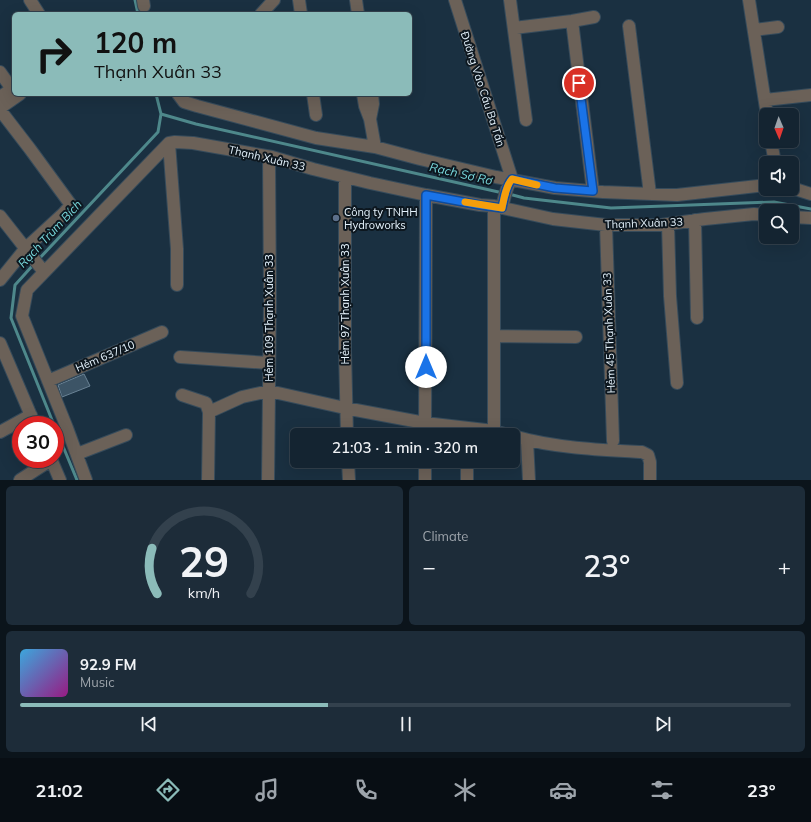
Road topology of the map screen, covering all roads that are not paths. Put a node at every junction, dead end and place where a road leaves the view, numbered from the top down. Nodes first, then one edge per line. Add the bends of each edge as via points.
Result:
1 (30, 0) edge
2 (274, 0) edge
3 (299, 0) edge
4 (348, 0) edge
5 (356, 0) edge
6 (454, 0) edge
7 (510, 0) edge
8 (749, 0) edge
9 (38, 12) edge
10 (263, 12) edge
11 (301, 12) edge
12 (350, 12) edge
13 (358, 12) edge
14 (594, 17) dead end
15 (572, 21) junction
16 (629, 26) dead end
17 (778, 27) dead end
18 (514, 28) junction
19 (754, 30) junction
20 (0, 72) edge
21 (811, 95) edge
22 (17, 96) edge
23 (313, 96) edge
24 (363, 96) edge
25 (372, 96) edge
26 (0, 97) edge
27 (184, 97) edge
28 (765, 100) junction
29 (766, 108) edge
30 (0, 109) edge
31 (316, 115) dead end
32 (370, 119) junction
33 (526, 120) dead end
34 (169, 143) junction
35 (375, 147) junction
36 (269, 157) junction
37 (346, 177) junction
38 (512, 179) junction
39 (759, 186) edge
40 (799, 190) edge
41 (593, 191) junction
42 (650, 194) junction
43 (811, 194) edge
44 (426, 195) junction
45 (498, 207) junction
46 (759, 214) edge
47 (0, 216) edge
48 (799, 217) edge
49 (811, 218) edge
50 (695, 220) junction
51 (668, 224) junction
52 (606, 225) junction
53 (26, 248) junction
54 (44, 272) junction
55 (0, 280) edge
56 (177, 285) dead end
57 (697, 318) dead end
58 (162, 332) dead end
59 (494, 336) junction
60 (576, 337) dead end
61 (0, 342) edge
62 (180, 357) dead end
63 (269, 363) junction
64 (48, 381) junction
65 (677, 383) dead end
66 (269, 391) junction
67 (182, 394) dead end
68 (345, 408) junction
69 (209, 412) junction
70 (31, 416) edge
71 (12, 428) edge
72 (346, 428) edge
73 (421, 428) edge
74 (425, 428) edge
75 (494, 428) edge
76 (0, 432) edge
77 (126, 435) dead end
78 (520, 438) edge
79 (527, 440) junction
80 (613, 441) dead end
81 (77, 454) junction
82 (38, 468) edge
83 (55, 468) edge
84 (348, 468) edge
85 (425, 468) edge
86 (467, 468) edge
87 (20, 480) edge
88 (60, 480) edge
89 (86, 480) edge
90 (208, 480) edge
91 (268, 480) edge
92 (349, 480) edge
93 (425, 480) edge
94 (467, 480) edge
95 (529, 480) edge
96 (650, 480) edge

1 - 9 street
2 - 10 street
3 - 11 street
4 - 12 street
5 - 13 street
6 - 38 street, Đường Vào Cầu Ba Tấn
7 - 18 street
8 - 19 street
14 - 15 street
15 - 18 street
15 - 41 street
16 - 42 street
17 - 19 street
18 - 33 street
19 - 28 street
20 - 26 street via 12,89
21 - 28 street
22 - 30 street
23 - 31 street
24 - 32 street
25 - 32 street
27 - 35 street via 262,124 316,138
28 - 29 street
30 - 53 street via 71,205
32 - 35 street
34 - 36 street, Thạnh Xuân 33 via 193,142
34 - 54 street
34 - 56 street via 177,249
35 - 38 street
36 - 37 street, Thạnh Xuân 33
36 - 63 street, Hẻm 109 Thạnh Xuân 33
37 - 44 street, Thạnh Xuân 33
37 - 68 street, Hẻm 97 Thạnh Xuân 33
38 - 41 street via 555,188
38 - 45 street
39 - 42 street via 677,195
40 - 43 street
41 - 42 street
44 - 45 street, Thạnh Xuân 33
44 - 74 street
45 - 52 street, Thạnh Xuân 33 via 553,219
45 - 59 street
46 - 50 street, Thạnh Xuân 33
47 - 53 street
48 - 49 street
50 - 51 street, Thạnh Xuân 33
50 - 57 street
51 - 52 street, Thạnh Xuân 33
51 - 65 street via 670,296
52 - 80 street, Hẻm 45 Thạnh Xuân 33
53 - 54 street
53 - 55 street
54 - 64 street via 27,290 22,316
58 - 64 street, Hẻm 637/10
59 - 60 street
59 - 75 street
61 - 70 street
62 - 63 street
63 - 66 street, Hẻm 109 Thạnh Xuân 33
64 - 81 street
66 - 68 street
66 - 69 street via 242,397
66 - 91 street, Hẻm 109 Thạnh Xuân 33
67 - 69 street via 206,403
68 - 72 street, Hẻm 97 Thạnh Xuân 33
68 - 73 street
69 - 90 street
71 - 76 street
77 - 81 street
78 - 79 street
79 - 95 street
79 - 96 street via 585,449 642,452 648,456 650,462
81 - 89 street
82 - 87 street
83 - 88 street
84 - 92 street
85 - 93 street
86 - 94 street

